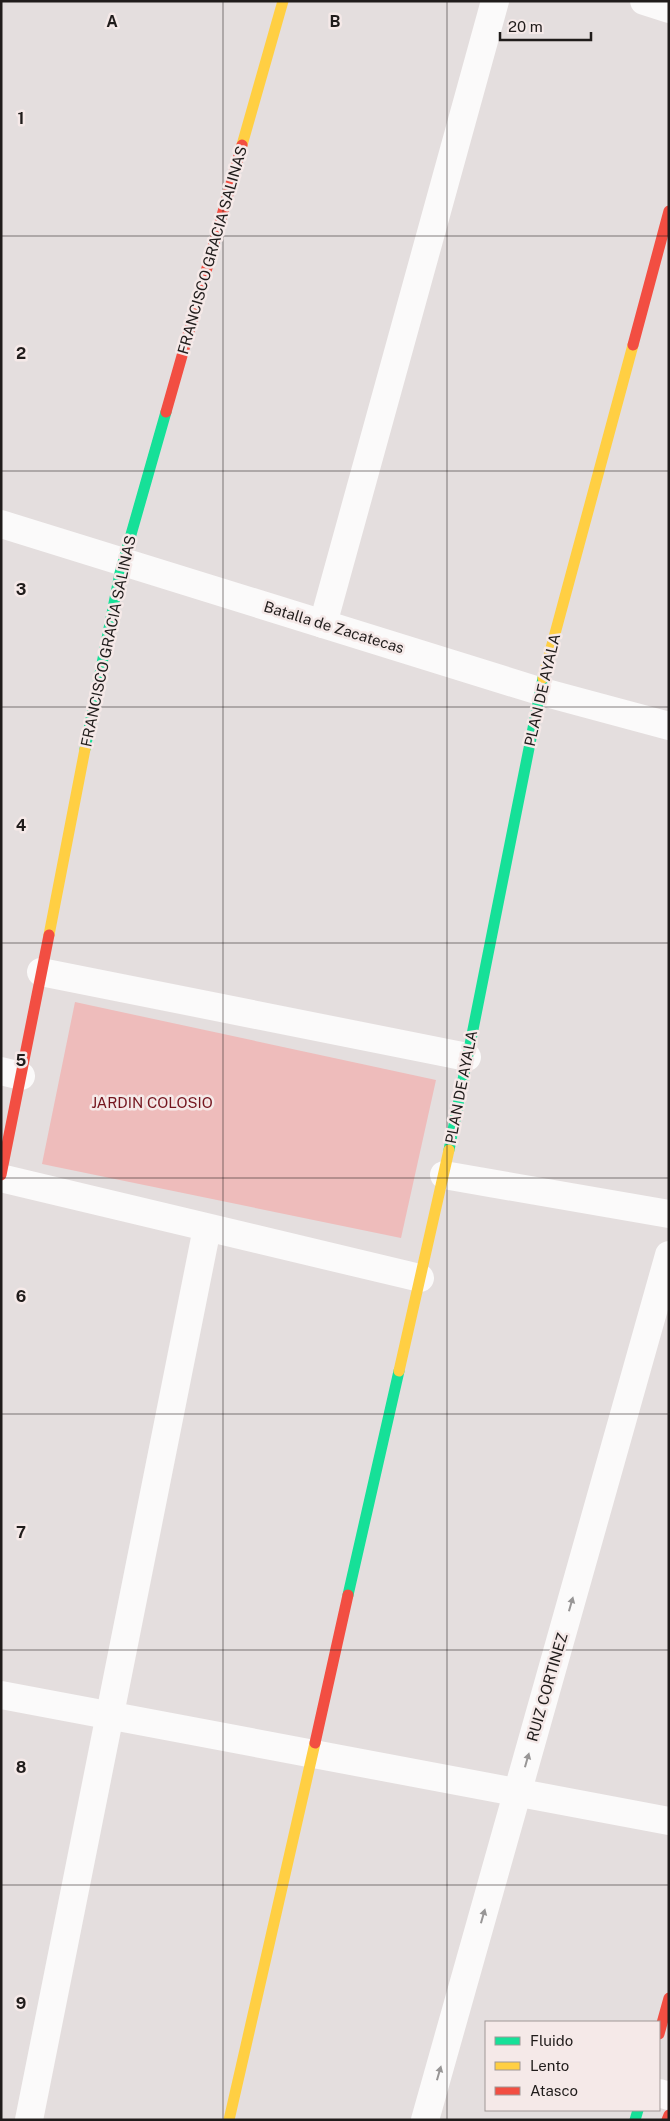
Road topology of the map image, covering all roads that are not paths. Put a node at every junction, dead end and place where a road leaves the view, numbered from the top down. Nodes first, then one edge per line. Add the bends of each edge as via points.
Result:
1 (284, 1) edge
2 (495, 1) edge
3 (644, 1) edge
4 (669, 9) edge
5 (669, 211) edge
6 (1, 524) edge
7 (123, 562) junction
8 (323, 624) junction
9 (539, 691) junction
10 (669, 726) edge
11 (41, 972) junction
12 (467, 1057) junction
13 (11, 1074) edge
14 (444, 1175) junction
15 (1, 1176) edge
16 (669, 1214) edge
17 (207, 1228) junction
18 (669, 1255) edge
19 (420, 1278) junction
20 (1, 1695) edge
21 (110, 1716) junction
22 (312, 1754) junction
23 (517, 1793) junction
24 (669, 1821) edge
25 (669, 1998) edge
26 (660, 2030) edge
27 (669, 2115) edge
28 (29, 2120) edge
29 (229, 2120) edge
30 (425, 2120) edge
31 (667, 2120) edge

1 - 7 street, FRANCISCO GRACIA SALINAS
2 - 8 street
3 - 4 street
5 - 9 street, PLAN DE AYALA
6 - 7 street, Batalla de Zacatecas
7 - 8 street, Batalla de Zacatecas
7 - 11 street, FRANCISCO GRACIA SALINAS
8 - 9 street, Batalla de Zacatecas
9 - 10 street, Batalla de Zacatecas
9 - 12 street, PLAN DE AYALA
11 - 12 street
11 - 13 street, FRANCISCO GRACIA SALINAS
12 - 14 street, PLAN DE AYALA
13 - 15 street, FRANCISCO GRACIA SALINAS
14 - 16 street
14 - 19 street, PLAN DE AYALA
15 - 17 street
17 - 19 street
17 - 21 street
23 -> 18 street, RUIZ CORTINEZ
19 - 22 street, PLAN DE AYALA
20 - 21 street
21 - 22 street
21 - 28 street
22 - 23 street
22 - 29 street, PLAN DE AYALA
23 - 24 street
30 -> 23 street, RUIZ CORTINEZ
25 - 26 street
27 - 31 street

